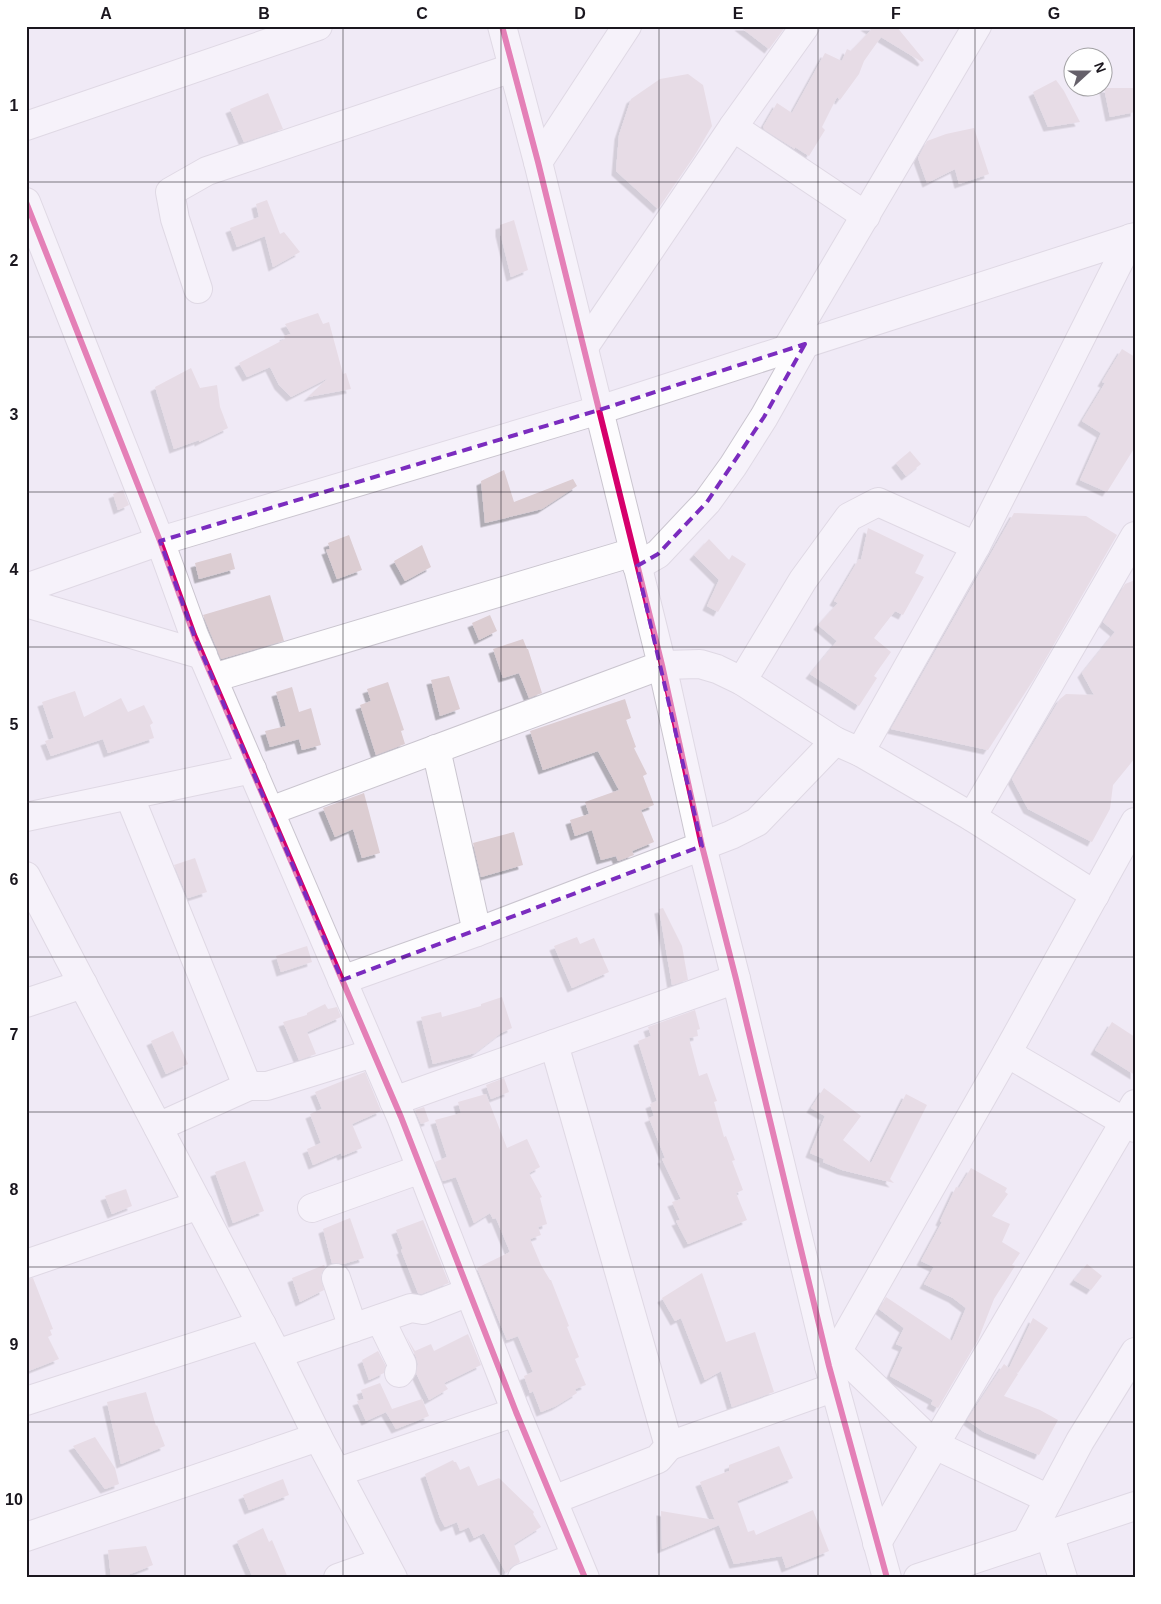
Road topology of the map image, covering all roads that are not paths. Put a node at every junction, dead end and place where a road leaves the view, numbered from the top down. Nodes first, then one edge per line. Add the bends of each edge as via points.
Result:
1 (318, 26) edge
2 (502, 26) edge
3 (627, 26) edge
4 (805, 26) edge
5 (977, 26) edge
6 (512, 68) junction
7 (26, 126) edge
8 (733, 126) junction
9 (538, 162) junction
10 (26, 202) edge
11 (866, 216) junction
12 (1133, 238) edge
13 (198, 289) dead end
14 (584, 347) junction
15 (796, 347) junction
16 (600, 410) junction
17 (1135, 536) edge
18 (160, 541) junction
19 (976, 546) junction
20 (636, 559) junction
21 (26, 588) edge
22 (26, 603) edge
23 (662, 665) junction
24 (208, 666) junction
25 (742, 681) junction
26 (835, 741) junction
27 (436, 749) junction
28 (860, 752) junction
29 (252, 769) junction
30 (129, 795) junction
31 (270, 811) junction
32 (26, 817) edge
33 (972, 817) junction
34 (1135, 823) edge
35 (702, 846) junction
36 (26, 876) edge
37 (1095, 895) junction
38 (477, 932) junction
39 (736, 979) junction
40 (342, 980) junction
41 (83, 984) junction
42 (26, 1003) edge
43 (554, 1044) junction
44 (374, 1053) junction
45 (1007, 1054) junction
46 (249, 1086) junction
47 (394, 1100) junction
48 (1131, 1118) edge
49 (158, 1127) junction
50 (421, 1169) junction
51 (199, 1204) junction
52 (312, 1208) dead end
53 (26, 1264) edge
54 (336, 1278) dead end
55 (470, 1292) junction
56 (380, 1318) junction
57 (262, 1325) junction
58 (353, 1328) junction
59 (1135, 1352) edge
60 (277, 1354) junction
61 (834, 1368) junction
62 (400, 1373) dead end
63 (26, 1401) edge
64 (516, 1412) junction
65 (318, 1438) junction
66 (935, 1445) junction
67 (669, 1446) junction
68 (338, 1472) junction
69 (1049, 1499) junction
70 (552, 1500) junction
71 (1135, 1506) edge
72 (26, 1537) edge
73 (1038, 1538) junction
74 (877, 1543) junction
75 (581, 1567) edge
76 (388, 1570) edge
77 (338, 1578) edge
78 (522, 1578) edge
79 (887, 1578) edge
80 (918, 1578) edge
81 (1063, 1578) edge

1 - 7 street
2 - 6 street
3 - 9 street
4 - 8 street
5 - 11 street
6 - 9 street
6 - 13 street via 208,171 170,192 175,219
8 - 11 street
8 - 14 street
9 - 14 street
10 - 18 street
11 - 15 street
12 - 15 street
12 - 19 street
14 - 16 street
15 - 16 street
15 - 20 street via 764,417 707,502 658,554
16 - 18 street
16 - 20 street
17 - 33 street
18 - 21 street
18 - 24 street
19 - 25 street via 878,502 849,517 803,580
19 - 28 street
20 - 23 street
20 - 24 street
22 - 24 street
23 - 25 street via 700,664
23 - 27 street
23 - 35 street
24 - 29 street
25 - 26 street
26 - 28 street
26 - 35 street via 757,822
27 - 31 street
27 - 38 street
28 - 33 street
29 - 30 street
29 - 31 street
30 - 32 street
30 - 46 street
31 - 40 street
33 - 37 street
34 - 37 street
35 - 38 street
35 - 39 street
36 - 41 street
37 - 45 street
38 - 40 street
39 - 43 street
39 - 61 street
40 - 44 street
41 - 42 street
41 - 49 street
43 - 47 street
43 - 67 street
44 - 46 street via 267,1086
44 - 47 street
45 - 48 street
45 - 61 street
46 - 49 street
47 - 50 street
48 - 66 street
49 - 51 street
50 - 52 street
50 - 55 street
51 - 53 street
51 - 57 street
54 - 58 street
55 - 56 street via 423,1310 411,1308
55 - 64 street
56 - 58 street
56 - 62 street via 402,1364
57 - 60 street
57 - 63 street
58 - 60 street
59 - 69 street via 1080,1441
60 - 65 street
61 - 66 street
61 - 67 street
61 - 74 street
64 - 68 street
64 - 70 street
65 - 68 street
65 - 72 street
66 - 69 street
66 - 74 street
67 - 70 street via 658,1459
68 - 76 street
69 - 73 street
70 - 75 street
71 - 73 street
73 - 80 street
73 - 81 street
74 - 79 street
75 - 78 street
76 - 77 street

